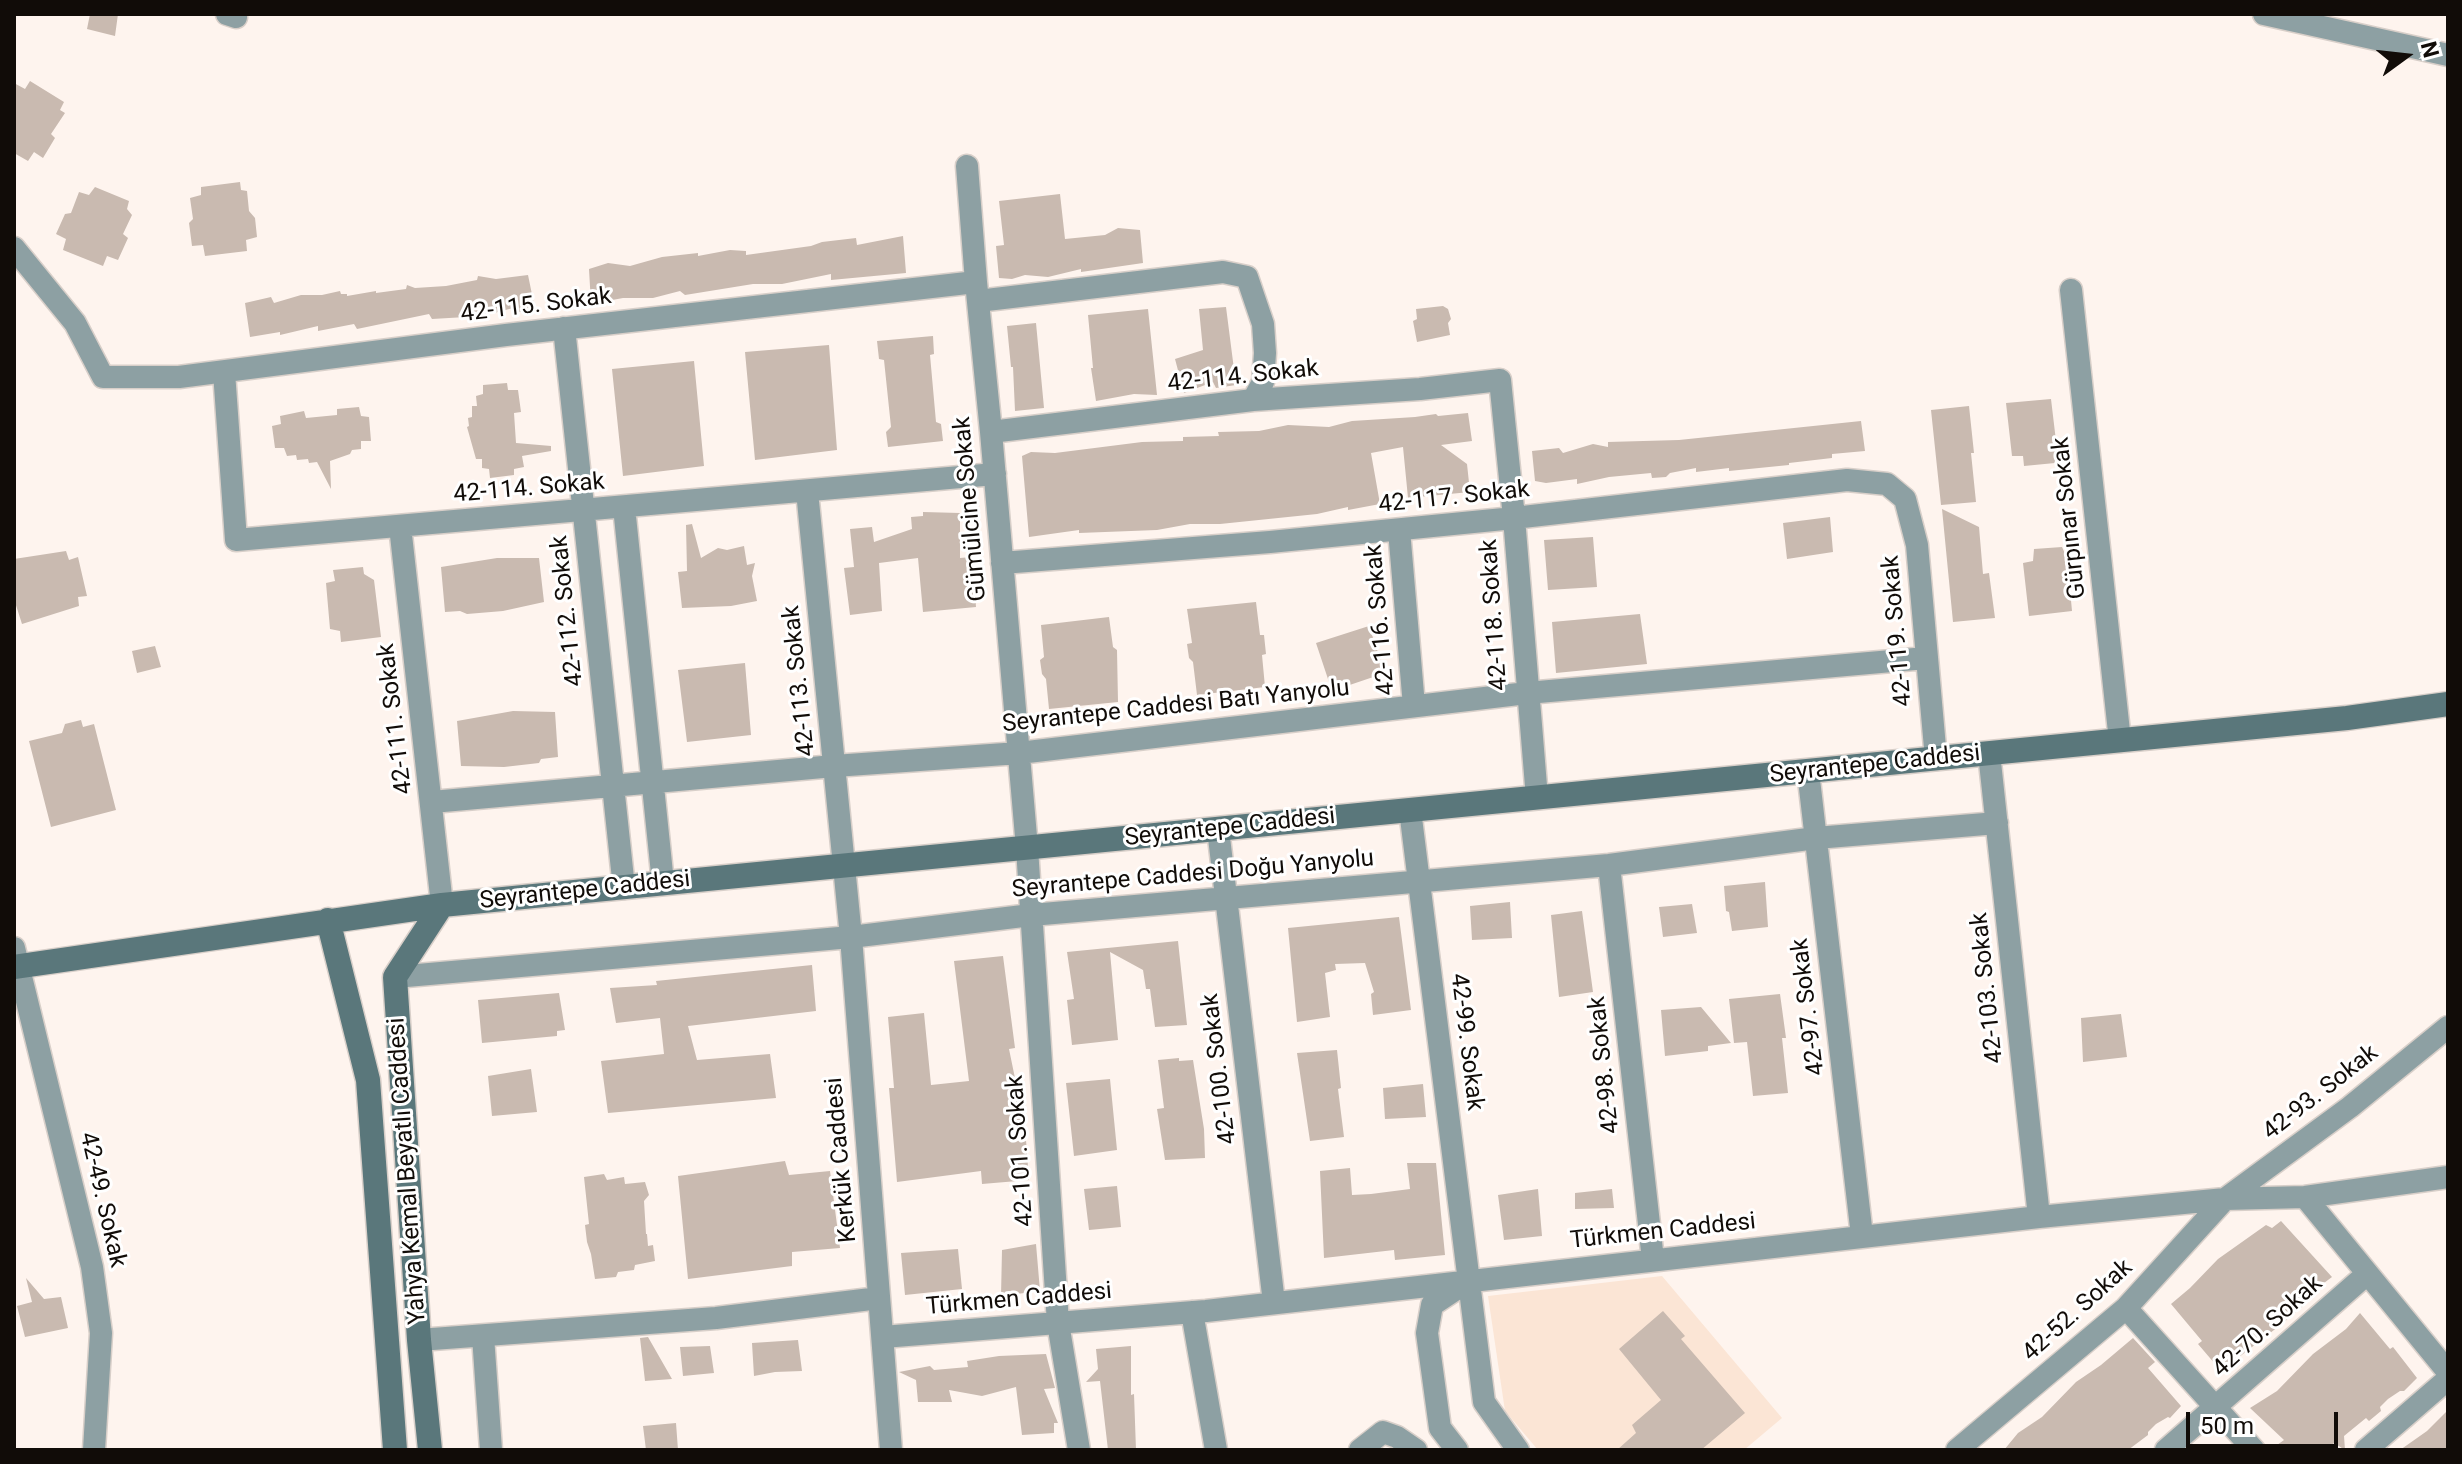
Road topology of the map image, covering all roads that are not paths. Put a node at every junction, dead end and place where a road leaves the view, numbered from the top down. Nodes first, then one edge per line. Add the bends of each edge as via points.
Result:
1 (2264, 14) edge
2 (2448, 55) edge
3 (967, 166) dead end
4 (14, 248) edge
5 (2071, 290) dead end
6 (977, 291) junction
7 (564, 328) junction
8 (224, 372) junction
9 (1500, 380) joint
10 (1253, 400) junction
11 (991, 432) junction
12 (995, 474) junction
13 (807, 491) junction
14 (1905, 499) joint
15 (624, 507) junction
16 (583, 510) junction
17 (1514, 518) junction
18 (400, 526) junction
19 (1399, 530) junction
20 (1002, 563) junction
21 (1926, 658) junction
22 (1527, 693) junction
23 (2448, 704) edge
24 (1414, 706) junction
25 (2120, 741) junction
26 (1019, 753) junction
27 (1989, 753) junction
28 (1936, 759) junction
29 (834, 766) junction
30 (1808, 771) junction
31 (652, 782) junction
32 (614, 786) junction
33 (1537, 798) junction
34 (432, 802) junction
35 (1410, 810) junction
36 (1997, 823) junction
37 (1218, 829) junction
38 (1816, 838) junction
39 (1027, 848) junction
40 (1609, 865) junction
41 (843, 866) junction
42 (1419, 881) junction
43 (663, 883) junction
44 (624, 888) junction
45 (1226, 897) junction
46 (442, 905) junction
47 (1031, 915) junction
48 (328, 920) junction
49 (851, 937) junction
50 (16, 961) edge
51 (395, 977) junction
52 (2448, 1027) edge
53 (2448, 1177) edge
54 (2305, 1197) junction
55 (2225, 1199) junction
56 (2039, 1217) junction
57 (1862, 1236) junction
58 (1653, 1260) junction
59 (2367, 1274) junction
60 (1469, 1281) junction
61 (879, 1298) junction
62 (1274, 1303) junction
63 (2126, 1308) junction
64 (1192, 1312) junction
65 (1058, 1323) junction
66 (483, 1336) junction
67 (883, 1337) junction
68 (419, 1340) junction
69 (2448, 1372) edge
70 (2448, 1379) edge
71 (2215, 1408) junction
72 (94, 1450) edge
73 (395, 1450) edge
74 (430, 1450) edge
75 (491, 1450) edge
76 (891, 1450) edge
77 (1079, 1450) edge
78 (1216, 1450) edge
79 (1360, 1450) edge
80 (1416, 1450) edge
81 (1457, 1450) edge
82 (1518, 1450) edge
83 (1957, 1450) edge
84 (2166, 1450) edge
85 (2254, 1450) edge
86 (2366, 1450) edge

1 - 2 street
3 - 6 street, Gümülcine Sokak
4 - 8 street, 42-115. Sokak via 75,323 103,377
5 - 25 street, Gürpınar Sokak
6 - 7 street, 42-115. Sokak
6 - 10 street, 42-115. Sokak via 1223,272 1247,277 1263,324 1265,353 1263,382
6 - 11 street, Gümülcine Sokak
7 - 8 street, 42-115. Sokak
7 - 16 street, 42-112. Sokak
8 - 18 street, 42-114. Sokak via 236,540
9 - 10 street, 42-114. Sokak
9 - 17 street, 42-118. Sokak
10 - 11 street, 42-114. Sokak
11 - 12 street, Gümülcine Sokak
12 - 13 street, 42-114. Sokak
12 - 20 street, Gümülcine Sokak
13 - 15 street, 42-114. Sokak
13 - 29 street, 42-113. Sokak
14 - 17 street, 42-117. Sokak via 1887,484 1847,480
14 - 21 street, 42-119. Sokak via 1917,545
15 - 16 street, 42-114. Sokak
15 - 31 street
16 - 18 street, 42-114. Sokak
16 - 32 street, 42-112. Sokak
17 - 19 street, 42-117. Sokak
17 - 22 street, 42-118. Sokak
18 - 34 street, 42-111. Sokak
19 - 20 street, 42-117. Sokak
19 - 24 street, 42-116. Sokak
20 - 26 street, Gümülcine Sokak
21 - 22 street, Seyrantepe Caddesi Batı Yanyolu
21 - 28 street, 42-119. Sokak
22 - 24 street, Seyrantepe Caddesi Batı Yanyolu
22 - 33 street, 42-118. Sokak
23 - 25 street, Seyrantepe Caddesi
24 - 26 street, Seyrantepe Caddesi Batı Yanyolu
25 - 27 street, Seyrantepe Caddesi
26 - 29 street, Seyrantepe Caddesi Batı Yanyolu
26 - 39 street, Gümülcine Sokak
27 - 28 street, Seyrantepe Caddesi
27 - 36 street, 42-103. Sokak
28 - 30 street, Seyrantepe Caddesi
29 - 31 street, Seyrantepe Caddesi Batı Yanyolu
29 - 41 street, 42-113. Sokak
30 - 33 street, Seyrantepe Caddesi
30 - 38 street, 42-97. Sokak
31 - 32 street, Seyrantepe Caddesi Batı Yanyolu
31 - 43 street
32 - 34 street, Seyrantepe Caddesi Batı Yanyolu
32 - 44 street, 42-112. Sokak
33 - 35 street, Seyrantepe Caddesi
34 - 46 street, 42-111. Sokak
35 - 37 street, Seyrantepe Caddesi
35 - 42 street, 42-99. Sokak
36 - 38 street, Seyrantepe Caddesi Doğu Yanyolu
36 - 56 street, 42-103. Sokak
37 - 39 street, Seyrantepe Caddesi
37 - 45 street, 42-100. Sokak
38 - 40 street, Seyrantepe Caddesi Doğu Yanyolu
38 - 57 street, 42-97. Sokak
39 - 41 street, Seyrantepe Caddesi
39 - 47 street, 42-101. Sokak
40 - 42 street, Seyrantepe Caddesi Doğu Yanyolu
40 - 58 street, 42-98. Sokak
41 - 43 street, Seyrantepe Caddesi
41 - 49 street, Kerkük Caddesi
42 - 45 street, Seyrantepe Caddesi Doğu Yanyolu
42 - 60 street, 42-99. Sokak
43 - 44 street, Seyrantepe Caddesi
44 - 46 street, Seyrantepe Caddesi
45 - 47 street, Seyrantepe Caddesi Doğu Yanyolu
45 - 62 street, 42-100. Sokak
46 - 48 street, Seyrantepe Caddesi
46 - 51 street
47 - 49 street, Seyrantepe Caddesi Doğu Yanyolu
47 - 65 street, 42-101. Sokak
48 - 50 street, Seyrantepe Caddesi
48 - 73 street, Yahya Kemal Beyatlı Caddesi via 368,1080
49 - 51 street, Seyrantepe Caddesi Doğu Yanyolu
49 - 61 street, Kerkük Caddesi
50 - 72 street, 42-49. Sokak via 92,1267 101,1333
51 - 68 street, Yahya Kemal Beyatlı Caddesi
52 - 55 street, 42-93. Sokak
53 - 54 street, Türkmen Caddesi
54 - 55 street, Türkmen Caddesi
54 - 59 street
55 - 56 street, Türkmen Caddesi
55 - 63 street, 42-52. Sokak
56 - 57 street, Türkmen Caddesi
57 - 58 street, Türkmen Caddesi
58 - 60 street, Türkmen Caddesi
59 - 69 street
59 - 71 street, 42-70. Sokak
60 - 62 street, Türkmen Caddesi
60 - 81 street via 1432,1305 1427,1333 1440,1428
60 - 82 street, 42-99. Sokak via 1484,1402
61 - 66 street via 716,1318
61 - 67 street, Kerkük Caddesi
62 - 64 street, Türkmen Caddesi
63 - 71 street
63 - 83 street, 42-52. Sokak
64 - 65 street, Türkmen Caddesi
64 - 78 street
65 - 67 street, Türkmen Caddesi
65 - 77 street, 42-101. Sokak
66 - 68 street
66 - 75 street
67 - 76 street, Kerkük Caddesi
68 - 74 street, Yahya Kemal Beyatlı Caddesi
70 - 86 street
71 - 84 street, 42-70. Sokak
71 - 85 street
79 - 80 street via 1383,1432

